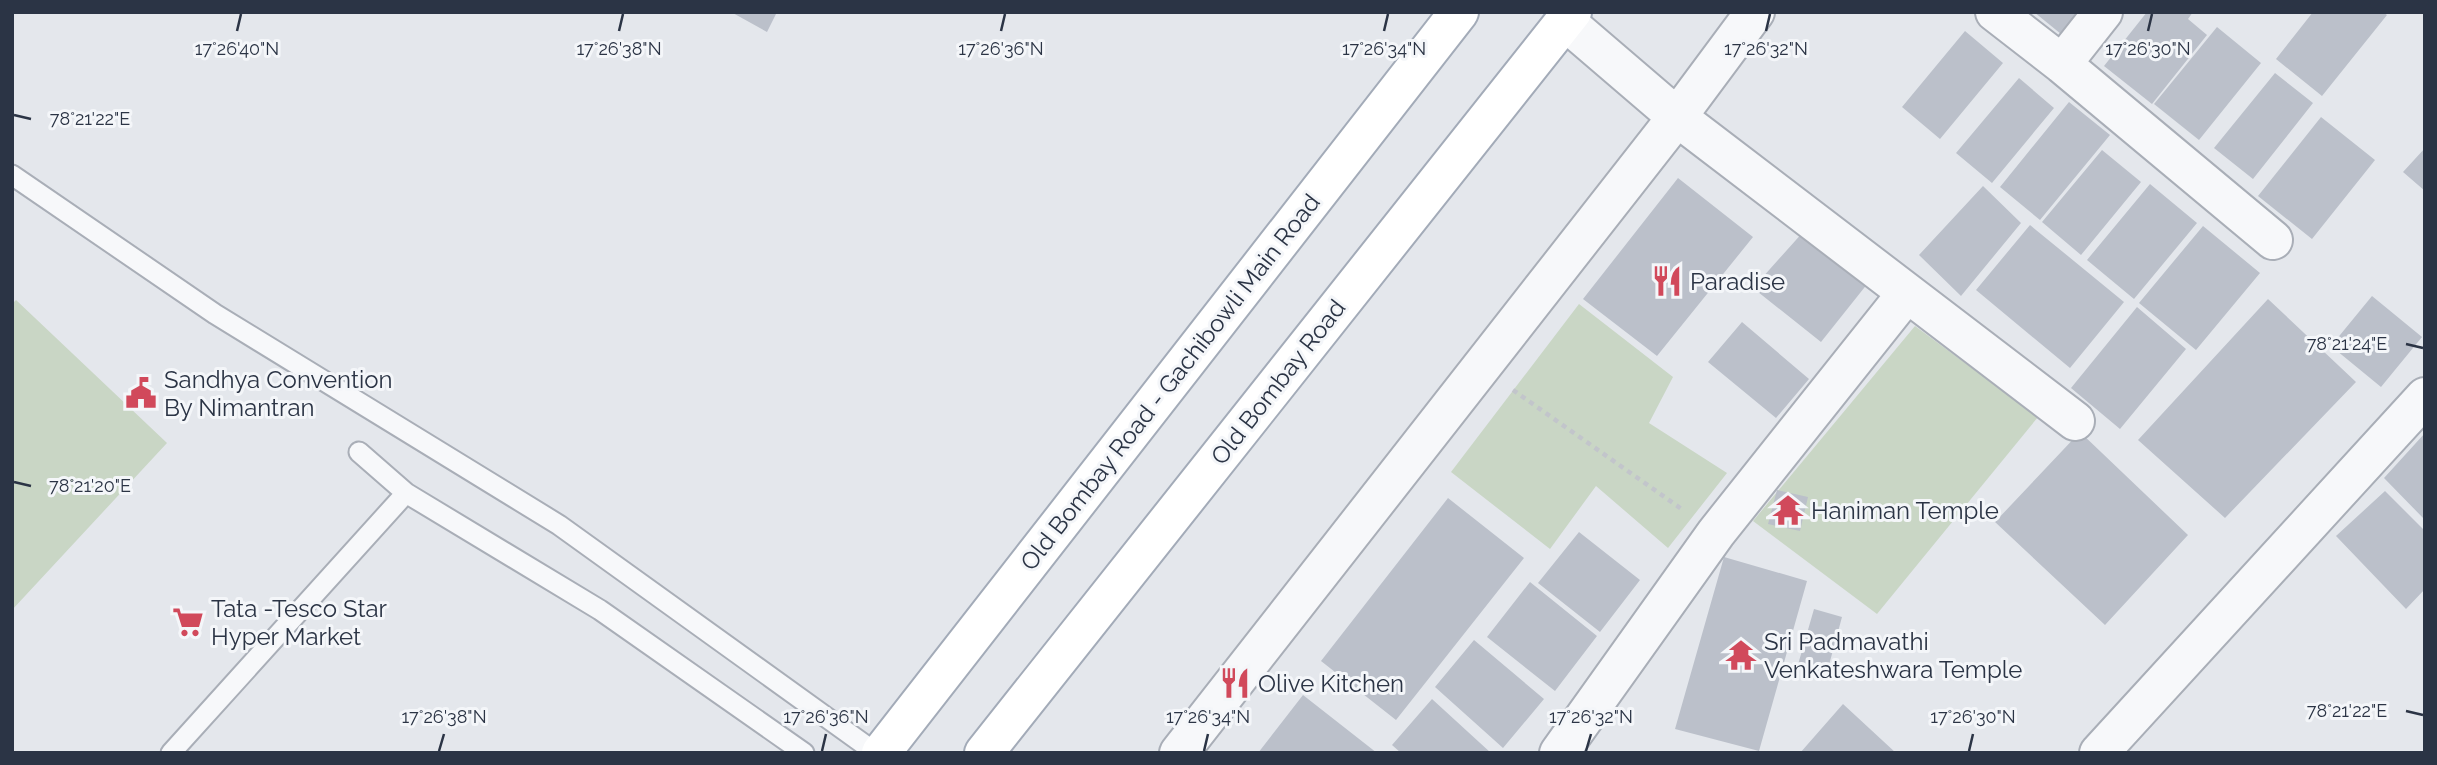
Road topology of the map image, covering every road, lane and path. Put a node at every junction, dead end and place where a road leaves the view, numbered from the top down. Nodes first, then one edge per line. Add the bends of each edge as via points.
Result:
1 (1755, 12) edge
2 (1995, 12) edge
3 (2104, 12) edge
4 (1454, 14) edge
5 (1568, 16) edge
6 (2062, 64) junction
7 (1676, 117) junction
8 (12, 175) edge
9 (2273, 240) dead end
10 (1907, 293) junction
11 (1480, 368) junction
12 (2425, 397) edge
13 (2075, 421) dead end
14 (359, 452) dead end
15 (407, 494) junction
16 (1716, 533) junction
17 (175, 751) edge
18 (804, 753) edge
19 (876, 753) edge
20 (881, 753) edge
21 (984, 753) edge
22 (1180, 753) edge
23 (1559, 753) edge
24 (2099, 753) edge

1 - 7 street
2 - 6 street
3 - 6 street
4 - 20 main road, Old Bombay Road - Gachibowli Main Road
5 - 7 street
5 - 21 main road, Old Bombay Road
6 - 9 street
7 - 10 street
7 - 11 street
8 - 19 lane via 215,314 559,525
10 - 13 street
10 - 16 street
11 - 16 path
11 - 22 street
12 - 24 street
14 - 15 lane
15 - 17 lane
15 - 18 lane via 600,610
16 - 23 street

